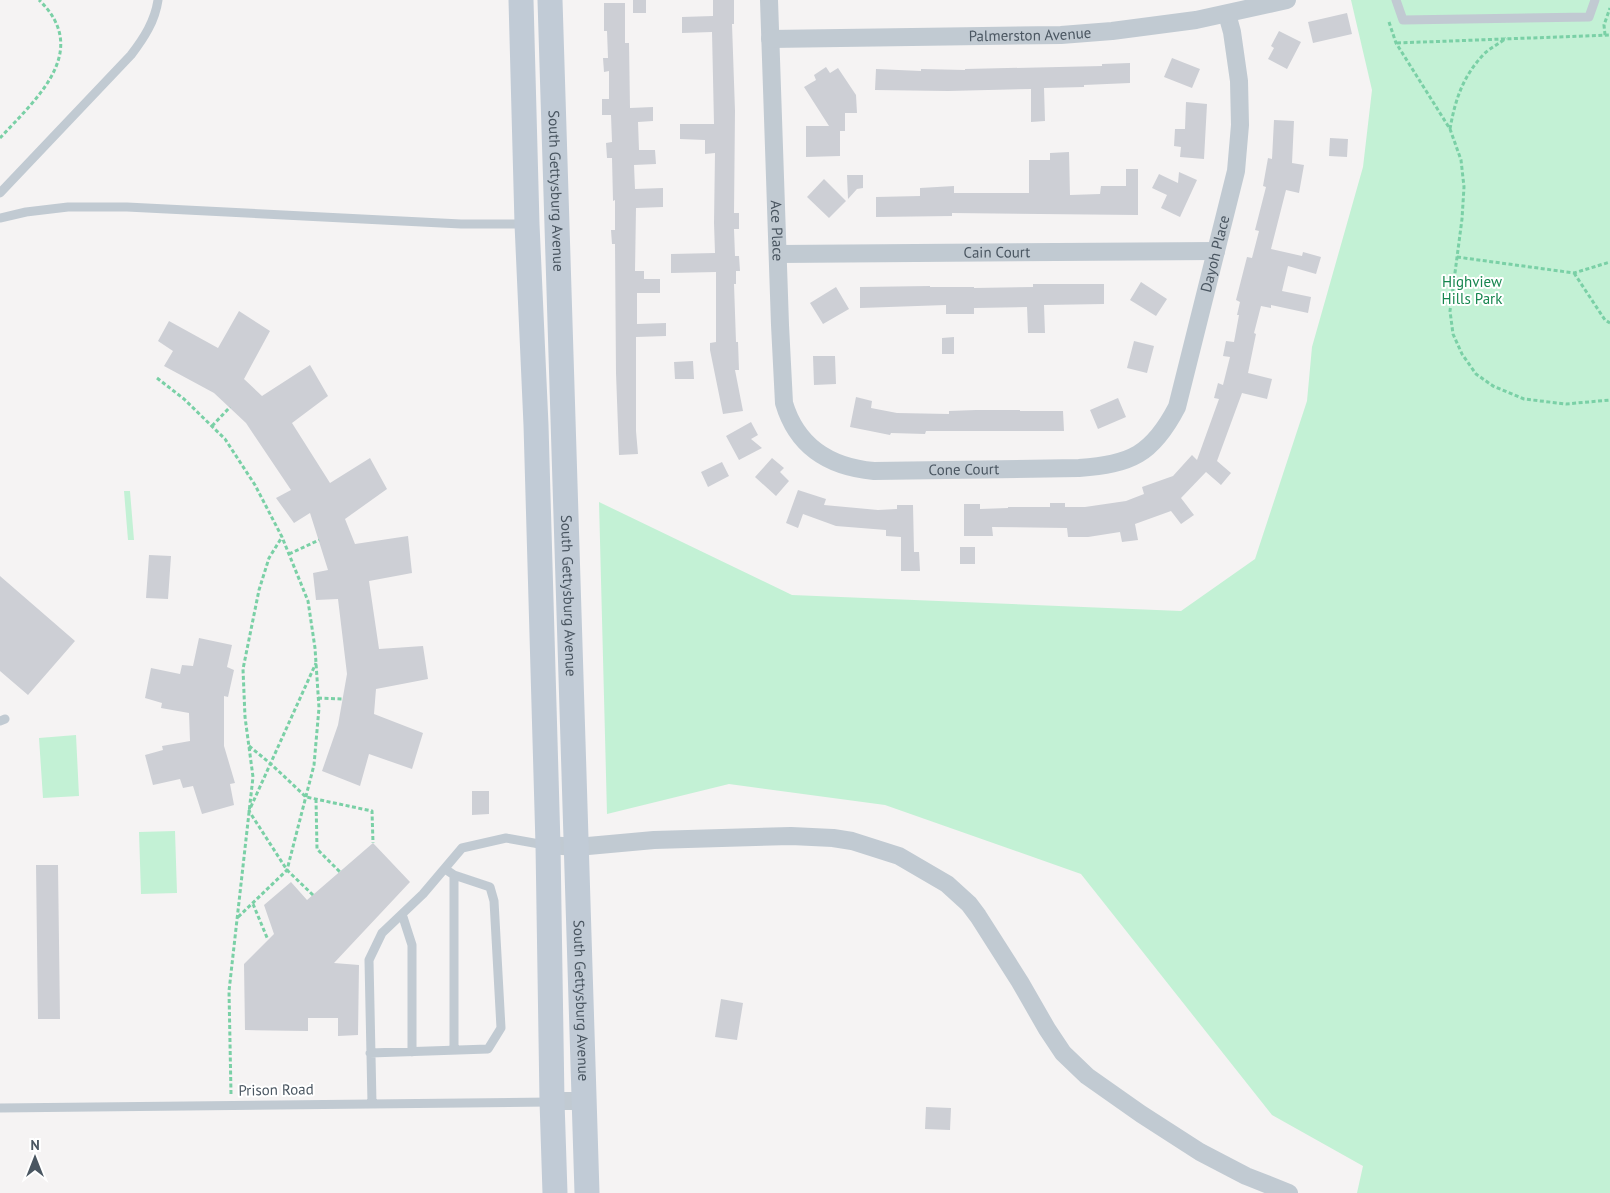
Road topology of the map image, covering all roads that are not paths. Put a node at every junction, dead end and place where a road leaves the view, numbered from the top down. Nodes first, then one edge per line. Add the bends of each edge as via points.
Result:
1 (158, 0) edge
2 (521, 0) edge
3 (550, 0) edge
4 (769, 0) edge
5 (1287, 0) edge
6 (1396, 0) edge
7 (1595, 0) edge
8 (1227, 14) junction
9 (770, 39) junction
10 (0, 193) edge
11 (0, 218) edge
12 (527, 224) junction
13 (1216, 251) junction
14 (778, 254) junction
15 (815, 451) joint
16 (1116, 463) joint
17 (548, 845) junction
18 (578, 847) junction
19 (445, 869) junction
20 (454, 875) junction
21 (402, 914) junction
22 (454, 1050) junction
23 (412, 1052) junction
24 (370, 1053) junction
25 (585, 1101) junction
26 (552, 1102) junction
27 (372, 1103) junction
28 (0, 1108) edge
29 (555, 1193) edge
30 (587, 1193) edge
31 (1289, 1193) edge

1 - 10 lane via 151,24 131,55
2 - 12 main road, South Gettysburg Avenue
3 - 18 main road, South Gettysburg Avenue
4 - 9 street, Ace Place
5 - 8 street, Palmerston Avenue
6 - 7 lane via 1403,20 1589,17
8 - 9 street, Palmerston Avenue via 1154,26 1061,35
8 - 13 street, Dayoh Place via 1239,81 1240,124 1236,171
9 - 14 street, Ace Place
11 - 12 lane via 60,208 127,207 461,224
12 - 17 main road, South Gettysburg Avenue
13 - 14 street, Cain Court
13 - 16 street, Dayoh Place via 1177,407 1154,442 1134,457
14 - 15 street, Ace Place via 784,404 798,433
15 - 16 street, Cone Court via 846,467 874,471 1079,468
17 - 18 street
17 - 19 lane via 506,838 462,848
17 - 26 main road, South Gettysburg Avenue
18 - 25 main road, South Gettysburg Avenue
18 - 31 street via 654,840 792,836 852,841 899,856 947,884 969,904 1063,1053 1087,1076 1200,1152 1246,1176
19 - 20 lane
19 - 21 lane
20 - 22 lane
20 - 22 lane via 490,887 494,901 501,1028 488,1049
21 - 23 lane via 412,945
21 - 24 lane via 382,933 369,960
22 - 23 lane
23 - 24 lane
24 - 27 lane
25 - 26 street
25 - 30 main road, South Gettysburg Avenue
26 - 27 lane, Prison Road
26 - 29 main road, South Gettysburg Avenue
27 - 28 lane, Prison Road

